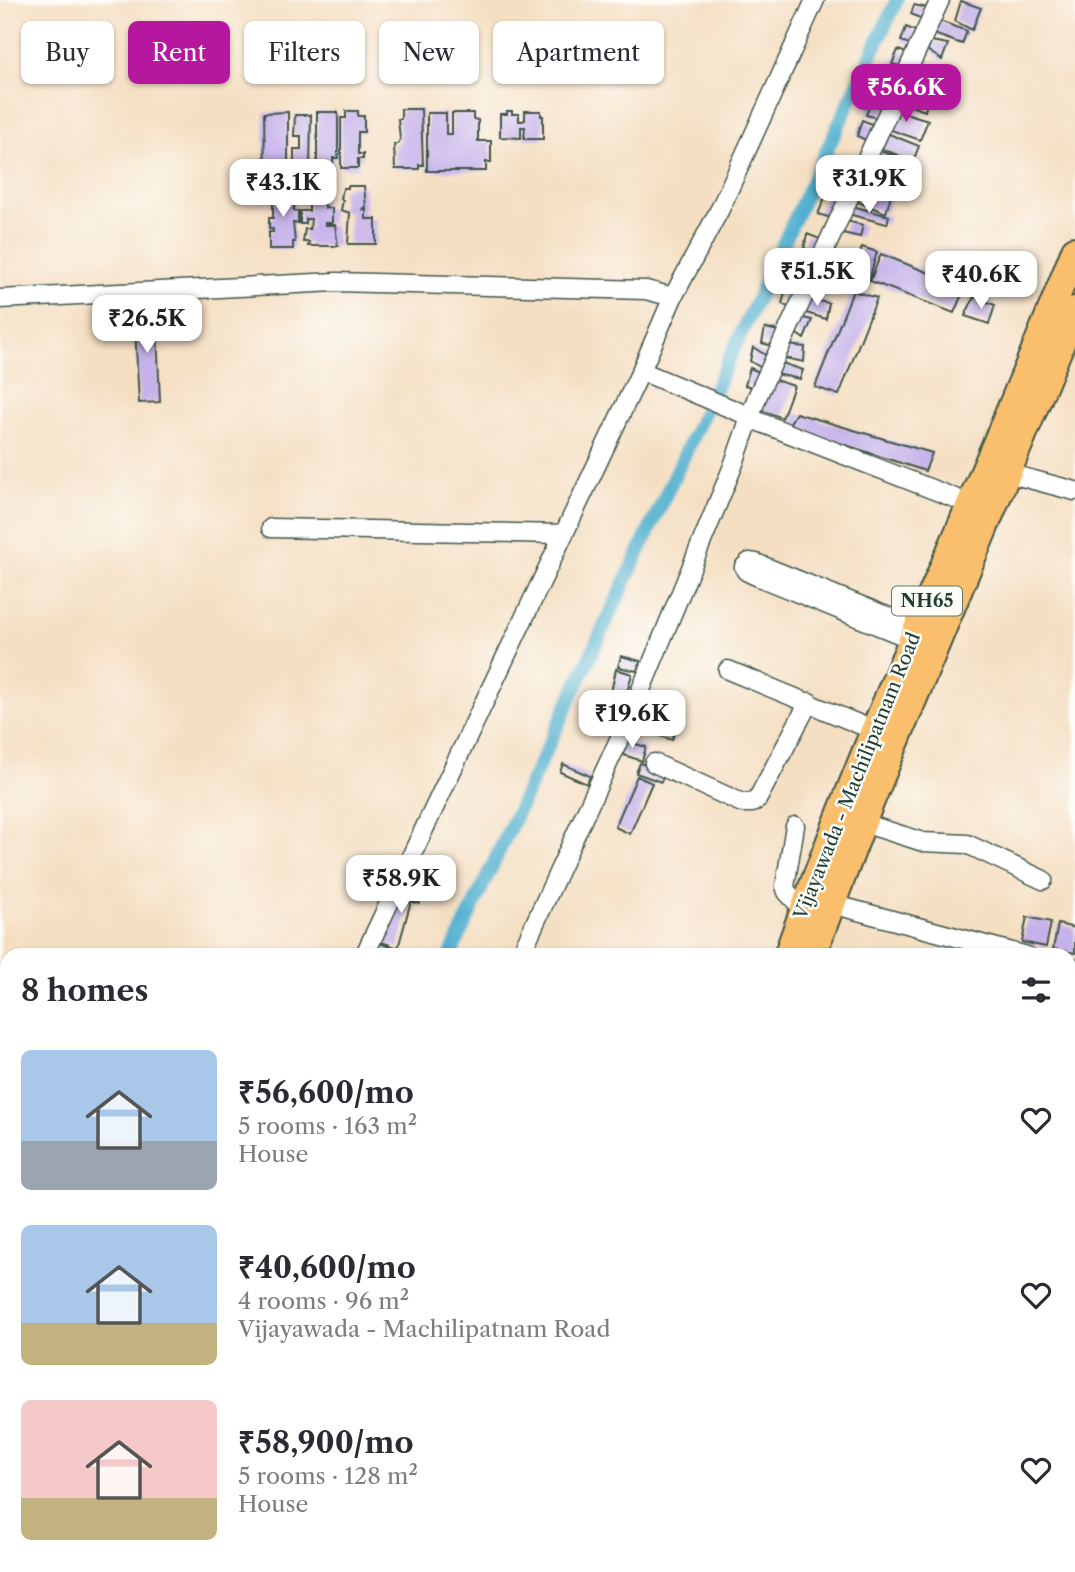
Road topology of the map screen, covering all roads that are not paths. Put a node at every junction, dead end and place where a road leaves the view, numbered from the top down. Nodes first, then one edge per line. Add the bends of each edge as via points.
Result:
1 (815, 0) edge
2 (940, 0) edge
3 (1075, 250) edge
4 (673, 297) junction
5 (0, 299) edge
6 (1075, 310) edge
7 (649, 374) junction
8 (746, 416) junction
9 (1007, 473) junction
10 (1075, 491) edge
11 (970, 504) junction
12 (271, 528) dead end
13 (564, 534) junction
14 (914, 633) junction
15 (728, 670) dead end
16 (809, 702) junction
17 (873, 730) junction
18 (654, 763) dead end
19 (863, 823) junction
20 (795, 826) dead end
21 (1043, 880) dead end
22 (832, 904) junction
23 (803, 909) junction
24 (368, 948) edge
25 (524, 948) edge
26 (790, 948) edge
27 (815, 948) edge
28 (997, 948) edge

1 - 4 street via 720,209
2 - 8 street
3 - 11 highway, Vijayawada - Machilipatnam Road / NH65
4 - 5 street via 646,290 336,282
4 - 7 street
6 - 9 highway, Vijayawada - Machilipatnam Road / NH65
7 - 8 street
7 - 13 street
8 - 11 street
8 - 25 street via 713,517
9 - 10 street
9 - 19 highway, Vijayawada - Machilipatnam Road / NH65
11 - 14 highway, Vijayawada - Machilipatnam Road / NH65
12 - 13 street
13 - 24 street
14 - 14 street via 749,572 744,566 759,564
14 - 17 highway, Vijayawada - Machilipatnam Road / NH65
15 - 16 street
16 - 17 street
16 - 18 street via 752,803 742,803
17 - 23 highway, Vijayawada - Machilipatnam Road / NH65
19 - 21 street via 923,842 967,844
19 - 22 highway, Vijayawada - Machilipatnam Road / NH65
20 - 23 street via 785,886
22 - 27 highway, Vijayawada - Machilipatnam Road / NH65
22 - 28 street
23 - 26 highway, Vijayawada - Machilipatnam Road / NH65

